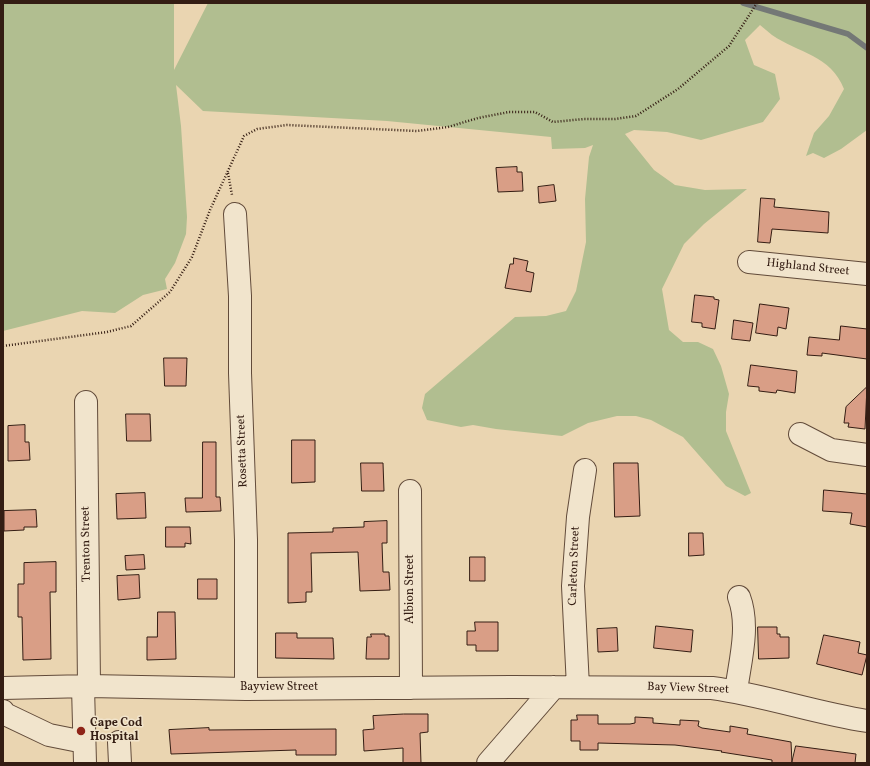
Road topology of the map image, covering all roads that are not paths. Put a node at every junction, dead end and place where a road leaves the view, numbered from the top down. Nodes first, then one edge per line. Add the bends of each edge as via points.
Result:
1 (235, 214) dead end
2 (749, 262) dead end
3 (867, 274) edge
4 (86, 402) dead end
5 (800, 434) dead end
6 (867, 455) edge
7 (584, 470) dead end
8 (410, 491) dead end
9 (739, 597) dead end
10 (86, 687) junction
11 (554, 687) junction
12 (578, 687) junction
13 (3, 688) edge
14 (411, 688) junction
15 (246, 689) junction
16 (736, 691) junction
17 (3, 711) edge
18 (867, 721) edge
19 (119, 742) dead end
20 (84, 752) edge
21 (120, 763) edge
22 (488, 763) edge

1 - 15 street, Rosetta Street via 240,296 245,508
2 - 3 street, Highland Street
4 - 10 street, Trenton Street
5 - 6 street via 831,450
7 - 12 street, Carleton Street via 572,586
8 - 14 street, Albion Street
9 - 16 street via 744,620
10 - 13 street, Bayview Street
10 - 15 street, Bayview Street
10 - 20 street, Trenton Street
11 - 12 street, Bay View Street
11 - 14 street, Bayview Street
11 - 22 street
12 - 16 street, Bay View Street via 712,688
14 - 15 street, Bayview Street
16 - 18 street, Bay View Street via 836,716
17 - 20 street
19 - 21 street

